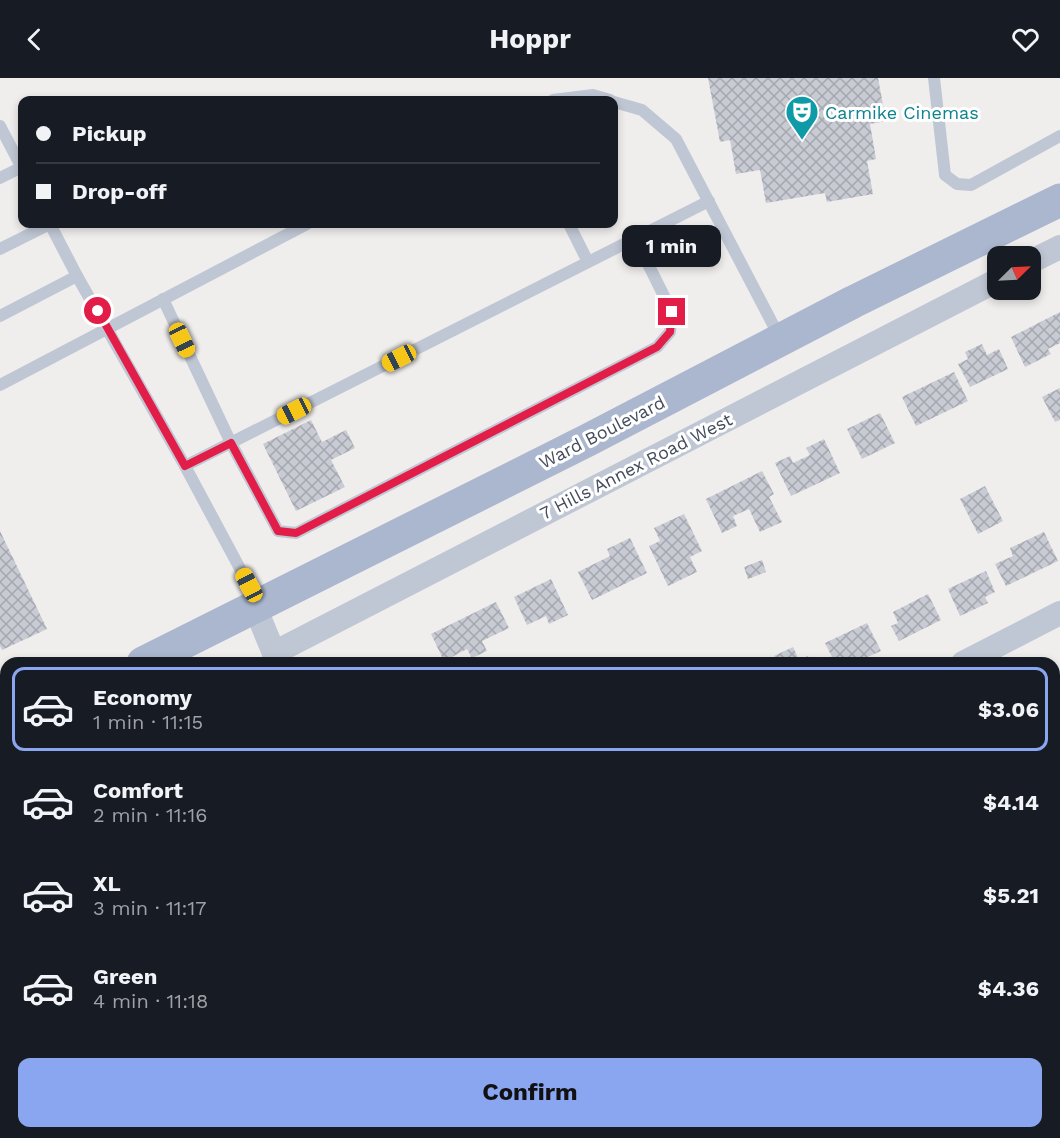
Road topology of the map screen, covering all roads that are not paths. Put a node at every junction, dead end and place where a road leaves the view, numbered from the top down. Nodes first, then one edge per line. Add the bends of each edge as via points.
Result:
1 (934, 78) edge
2 (618, 103) edge
3 (0, 126) edge
4 (1060, 136) edge
5 (18, 160) edge
6 (18, 169) edge
7 (0, 178) edge
8 (1060, 200) edge
9 (709, 201) junction
10 (42, 228) edge
11 (52, 228) edge
12 (299, 228) edge
13 (571, 228) edge
14 (635, 238) junction
15 (1060, 247) edge
16 (0, 249) edge
17 (1041, 256) edge
18 (588, 262) junction
19 (78, 276) junction
20 (987, 286) edge
21 (163, 299) junction
22 (0, 316) edge
23 (107, 328) junction
24 (781, 340) junction
25 (0, 385) edge
26 (231, 443) junction
27 (185, 466) junction
28 (257, 606) junction
29 (1060, 613) edge
30 (155, 657) edge
31 (276, 657) edge
32 (278, 657) edge
33 (975, 657) edge

1 - 4 lane via 945,175 957,184 971,185
2 - 9 lane via 642,110 676,139
3 - 5 lane
6 - 7 lane
8 - 24 main road, Ward Boulevard
9 - 14 lane
9 - 24 lane
10 - 16 lane
11 - 19 lane
12 - 21 lane
13 - 18 lane
14 - 18 lane
14 - 26 lane via 672,312 670,332 657,347 296,533 278,531
15 - 17 street
18 - 26 lane
19 - 22 lane
19 - 23 lane
20 - 32 street, 7 Hills Annex Road West
21 - 23 lane
21 - 26 lane
23 - 25 lane
23 - 27 lane
24 - 28 main road, Ward Boulevard
26 - 27 lane
27 - 28 lane
28 - 30 main road, Ward Boulevard
28 - 31 street
29 - 33 street

